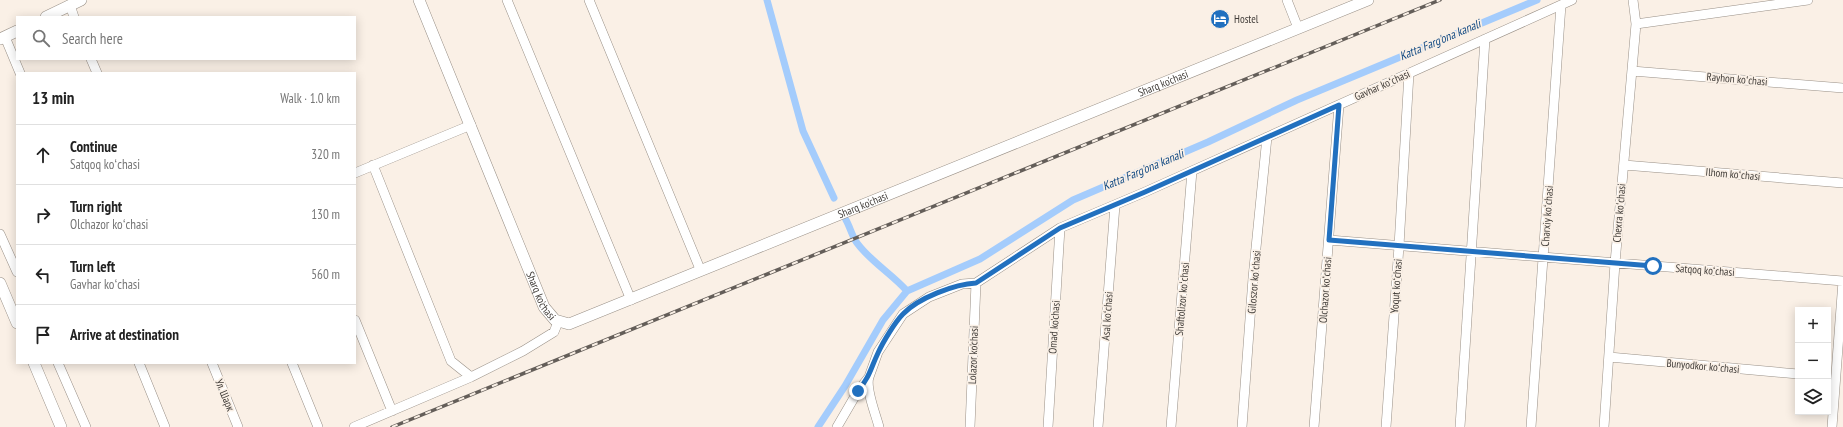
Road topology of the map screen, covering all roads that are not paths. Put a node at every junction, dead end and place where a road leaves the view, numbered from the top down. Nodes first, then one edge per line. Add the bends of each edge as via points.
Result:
1 (81, 0) edge
2 (419, 0) edge
3 (507, 0) edge
4 (589, 0) edge
5 (1287, 0) edge
6 (1368, 0) edge
7 (1572, 0) edge
8 (1633, 0) edge
9 (1808, 0) edge
10 (70, 5) junction
11 (1560, 5) junction
12 (48, 16) edge
13 (74, 16) edge
14 (1636, 24) junction
15 (1298, 28) junction
16 (16, 32) edge
17 (3, 38) edge
18 (1485, 39) junction
19 (91, 60) edge
20 (1632, 71) junction
21 (20, 72) edge
22 (97, 72) edge
23 (1409, 73) junction
24 (1843, 88) edge
25 (1339, 105) junction
26 (470, 125) junction
27 (1267, 137) junction
28 (373, 165) junction
29 (1624, 165) junction
30 (1192, 171) junction
31 (356, 172) edge
32 (1843, 184) edge
33 (1115, 205) junction
34 (1060, 228) junction
35 (0, 234) edge
36 (1329, 240) junction
37 (1399, 246) junction
38 (1470, 251) junction
39 (1544, 257) junction
40 (1615, 263) junction
41 (16, 268) edge
42 (700, 269) junction
43 (1843, 281) edge
44 (0, 283) edge
45 (976, 283) junction
46 (631, 300) junction
47 (16, 321) edge
48 (356, 322) edge
49 (558, 322) junction
50 (1609, 357) junction
51 (34, 364) edge
52 (58, 364) edge
53 (139, 364) edge
54 (212, 364) edge
55 (292, 364) edge
56 (1795, 374) edge
57 (471, 377) junction
58 (869, 377) junction
59 (1836, 378) edge
60 (392, 411) junction
61 (61, 427) edge
62 (86, 427) edge
63 (165, 427) edge
64 (238, 427) edge
65 (318, 427) edge
66 (354, 427) edge
67 (837, 427) edge
68 (879, 427) edge
69 (970, 427) edge
70 (1048, 427) edge
71 (1098, 427) edge
72 (1171, 427) edge
73 (1242, 427) edge
74 (1314, 427) edge
75 (1386, 427) edge
76 (1460, 427) edge
77 (1531, 427) edge
78 (1604, 427) edge
79 (1832, 427) edge

1 - 10 main road
2 - 26 main road, Sharq ko'chasi
3 - 46 street
4 - 42 street
5 - 15 street
6 - 15 main road, Sharq ko'chasi
7 - 11 street, Gavhar koʻchasi
8 - 14 street, Chexra koʻchasi
9 - 14 street
10 - 12 main road
10 - 13 street
11 - 18 street, Gavhar koʻchasi
11 - 39 street, Charxiy koʻchasi
14 - 20 street, Chexra koʻchasi
15 - 42 main road, Sharq ko'chasi
16 - 17 main road
17 - 21 street
18 - 23 street, Gavhar koʻchasi
18 - 38 street
19 - 22 street
20 - 24 street, Rayhon koʻchasi
20 - 29 street, Chexra koʻchasi
23 - 25 street, Gavhar koʻchasi
23 - 37 street, Yoqut koʻchasi
25 - 27 street, Gavhar koʻchasi
25 - 36 street, Olchazor koʻchasi
26 - 28 street
26 - 49 main road, Sharq ko'chasi via 544,307
27 - 30 street, Gavhar koʻchasi
27 - 73 street, Giloszor koʻchasi
28 - 31 street
28 - 57 street via 451,361
29 - 32 street, Ilhom koʻchasi
29 - 40 street, Chexra koʻchasi
30 - 33 street, Gavhar koʻchasi
30 - 72 street, Shaftolizor koʻchasi
33 - 34 street, Gavhar koʻchasi
33 - 71 street, Asal koʻchasi
34 - 45 street, Gavhar koʻchasi
34 - 70 street, Omad ko'chasi
35 - 41 street
36 - 37 street, Satqoq koʻchasi
36 - 74 street, Olchazor koʻchasi
37 - 38 street, Satqoq koʻchasi
37 - 75 street, Yoqut koʻchasi
38 - 39 street, Satqoq koʻchasi
38 - 76 street
39 - 40 street, Satqoq koʻchasi
39 - 77 street, Charxiy koʻchasi
40 - 43 street, Satqoq koʻchasi
40 - 50 street, Chexra koʻchasi
42 - 46 main road, Sharq ko'chasi
43 - 59 street
44 - 47 main road
45 - 58 street, Gavhar koʻchasi via 962,284 929,297 903,314 878,352
45 - 69 street, Lolazor ko'chasi
46 - 49 main road, Sharq ko'chasi via 577,322
48 - 60 street
49 - 57 street via 554,332
50 - 56 street, Bunyodkor koʻchasi
50 - 78 street, Chexra koʻchasi
51 - 61 main road
52 - 62 street
53 - 63 street
54 - 64 street, Ул. Шарк
55 - 65 street
57 - 60 street
58 - 67 street, Gavhar koʻchasi
58 - 68 street via 867,381
59 - 79 street
60 - 66 street

